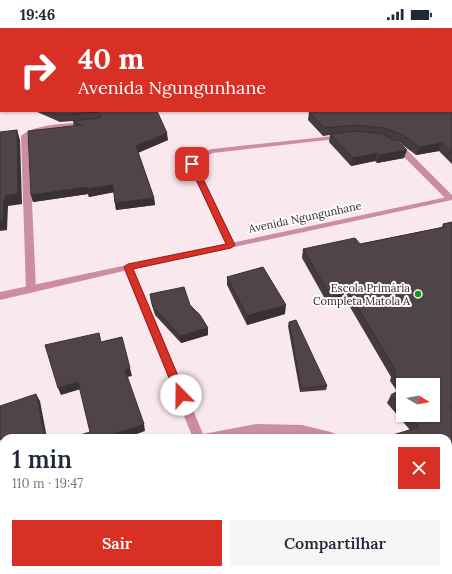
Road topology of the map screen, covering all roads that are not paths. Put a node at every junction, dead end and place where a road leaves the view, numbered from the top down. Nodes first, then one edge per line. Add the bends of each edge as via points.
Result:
1 (92, 123) edge
2 (354, 136) edge
3 (389, 142) edge
4 (451, 198) edge
5 (231, 245) junction
6 (128, 267) junction
7 (31, 290) junction
8 (0, 296) edge
9 (197, 434) edge
10 (232, 434) edge
11 (315, 434) edge

1 - 7 street via 41,129 25,136
2 - 5 street via 212,151 197,157 192,164
3 - 4 street via 402,150
4 - 5 street, Avenida Ngungunhane
5 - 6 street, Avenida Ngungunhane
6 - 7 street, Avenida Ngungunhane
6 - 9 street
7 - 8 street, Avenida Ngungunhane
10 - 11 street via 256,430 302,431

